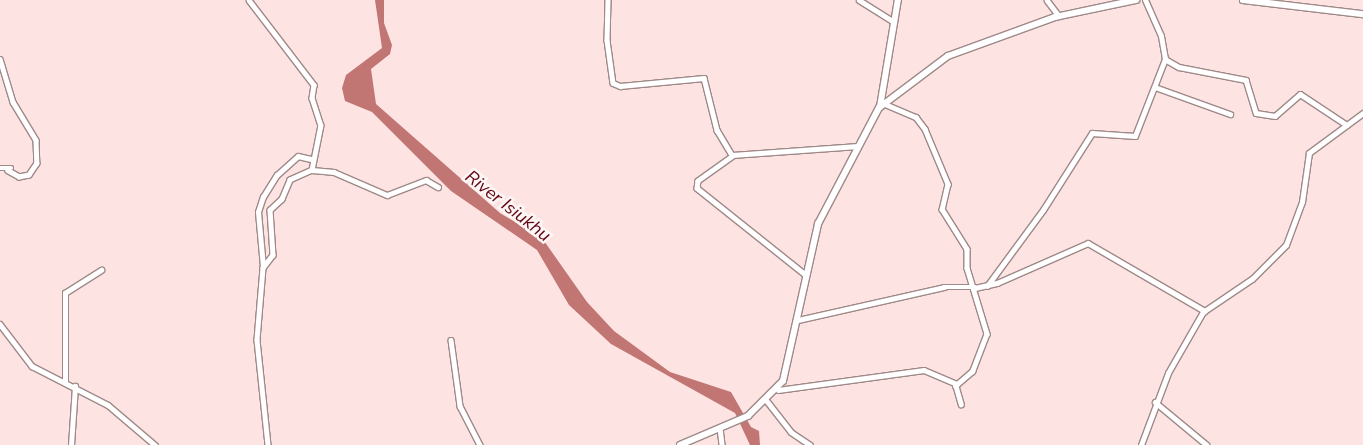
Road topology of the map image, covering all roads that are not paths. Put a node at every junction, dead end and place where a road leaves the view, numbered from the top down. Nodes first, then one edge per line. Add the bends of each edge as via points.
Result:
1 (249, 0) edge
2 (608, 0) edge
3 (859, 0) edge
4 (898, 0) edge
5 (1048, 0) edge
6 (1136, 0) edge
7 (1145, 0) edge
8 (1244, 0) edge
9 (1363, 14) edge
10 (1059, 16) junction
11 (892, 21) junction
12 (0, 59) edge
13 (1164, 59) junction
14 (1155, 87) junction
15 (883, 105) junction
16 (1363, 113) edge
17 (1230, 114) dead end
18 (1348, 125) junction
19 (858, 146) junction
20 (733, 156) junction
21 (311, 159) junction
22 (0, 168) edge
23 (312, 170) junction
24 (438, 187) dead end
25 (264, 268) junction
26 (101, 270) dead end
27 (806, 275) junction
28 (987, 286) junction
29 (975, 288) junction
30 (1205, 311) junction
31 (798, 320) junction
32 (0, 324) edge
33 (451, 340) dead end
34 (65, 382) junction
35 (957, 384) junction
36 (76, 386) junction
37 (778, 390) junction
38 (767, 401) junction
39 (1156, 402) junction
40 (961, 404) dead end
41 (720, 428) junction
42 (71, 445) edge
43 (155, 445) edge
44 (268, 445) edge
45 (480, 445) edge
46 (680, 445) edge
47 (722, 445) edge
48 (810, 445) edge
49 (1141, 445) edge
50 (1206, 445) edge

1 - 21 street via 314,85 312,98 321,124
2 - 20 street via 607,40 613,83 620,86 704,78 717,130
3 - 11 street
4 - 11 street
5 - 10 street
6 - 10 street
7 - 13 street via 1161,36
8 - 9 street
10 - 15 street via 943,58
11 - 15 street
12 - 22 street via 13,102 36,140 38,163 29,176 20,177
13 - 14 street
13 - 18 street via 1179,67 1246,80 1256,113 1275,116 1300,94
14 - 17 street
14 - 28 street via 1134,137 1092,133 1043,210
15 - 19 street
15 - 29 street via 916,117 925,129 948,184 942,209 966,248 964,257
16 - 18 street
18 - 30 street via 1308,155 1302,202 1284,248 1244,285
19 - 20 street
19 - 27 street via 822,213
20 - 27 street via 698,180 696,187
21 - 23 street
21 - 25 street via 302,155 292,161 263,197 258,212
23 - 24 street via 329,170 387,195 426,180
23 - 25 street via 295,176 282,199 271,207 273,255
25 - 44 street via 257,357
26 - 34 street via 65,293
27 - 31 street
28 - 29 street
28 - 30 street via 1088,243
29 - 31 street via 944,287
29 - 35 street via 986,342 972,374
30 - 39 street
31 - 37 street via 790,366
32 - 34 street via 32,366
33 - 45 street via 459,401
34 - 36 street
35 - 37 street via 924,370
35 - 40 street via 955,394
36 - 42 street
36 - 43 street via 108,405
37 - 38 street
38 - 41 street via 748,416
38 - 48 street via 791,432
39 - 49 street
39 - 50 street
41 - 46 street
41 - 47 street

